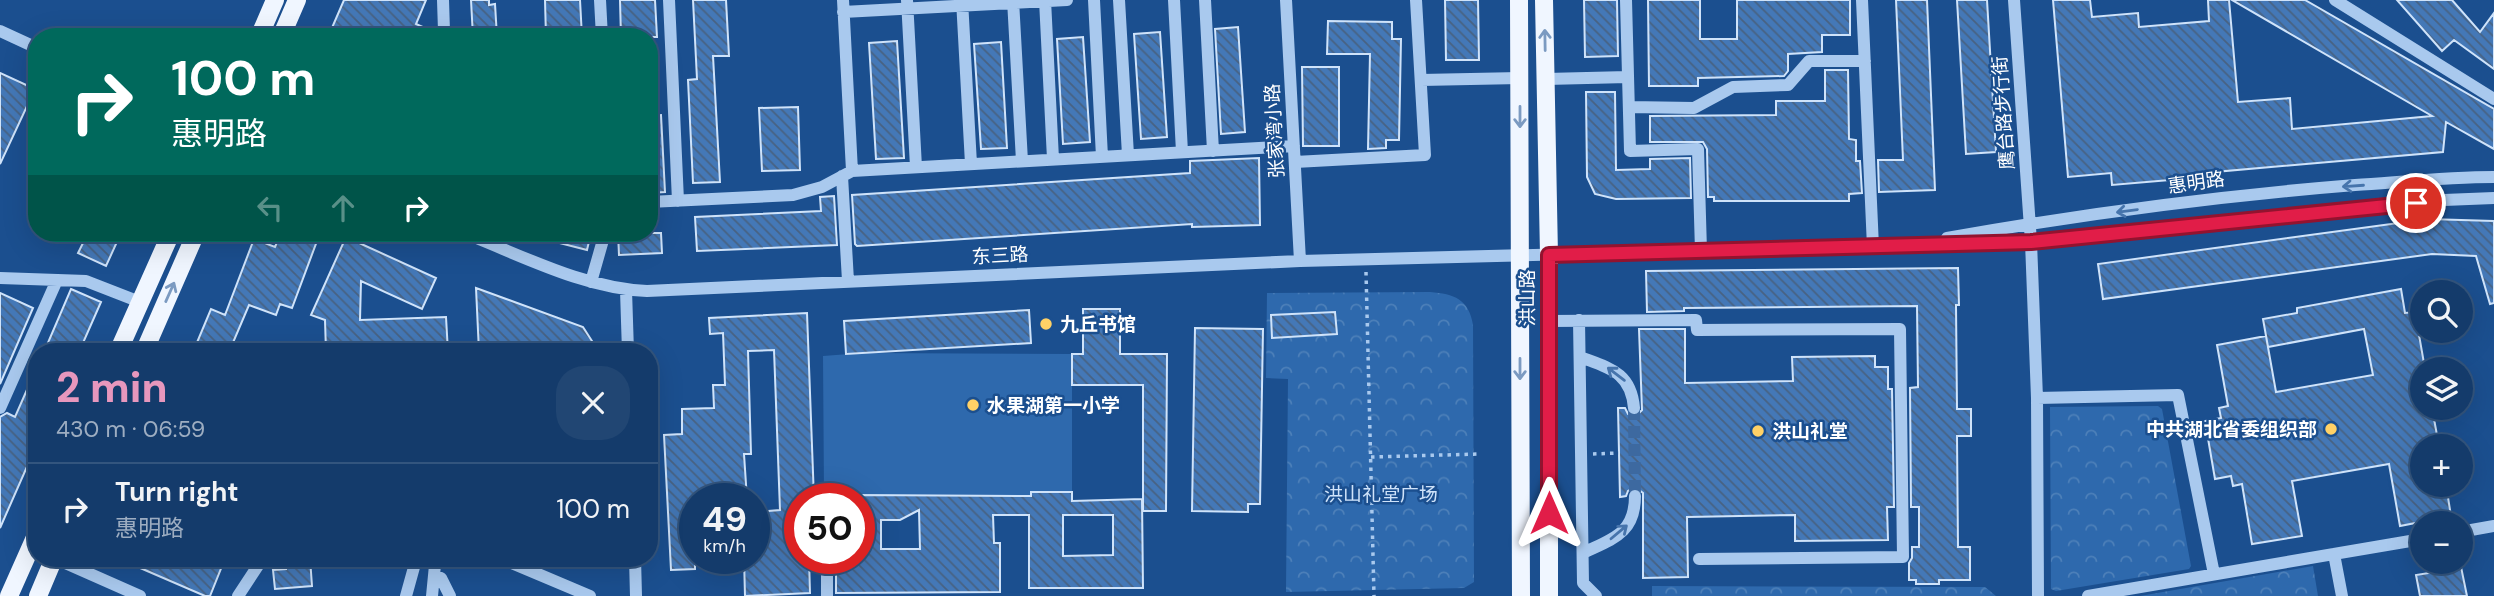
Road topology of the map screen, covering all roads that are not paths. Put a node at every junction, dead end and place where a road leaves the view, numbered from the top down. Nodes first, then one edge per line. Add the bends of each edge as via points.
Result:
1 (275, 0) edge
2 (297, 0) edge
3 (443, 0) edge
4 (600, 0) edge
5 (669, 0) edge
6 (1067, 0) edge
7 (1094, 0) edge
8 (1119, 0) edge
9 (1174, 0) edge
10 (1205, 0) edge
11 (1286, 0) edge
12 (1416, 0) edge
13 (1519, 0) edge
14 (1544, 0) edge
15 (1626, 0) edge
16 (1862, 0) edge
17 (2014, 0) edge
18 (2335, 0) edge
19 (1013, 1) edge
20 (1045, 1) edge
21 (962, 3) edge
22 (907, 4) edge
23 (843, 6) edge
24 (263, 28) edge
25 (285, 28) edge
26 (444, 28) edge
27 (602, 28) edge
28 (0, 31) edge
29 (28, 44) edge
30 (1865, 61) junction
31 (1628, 77) junction
32 (1520, 78) junction
33 (1546, 79) junction
34 (1421, 80) junction
35 (2494, 99) edge
36 (1629, 107) junction
37 (1294, 146) junction
38 (1213, 150) junction
39 (1182, 152) junction
40 (1128, 155) junction
41 (1102, 157) junction
42 (1053, 159) junction
43 (1022, 161) junction
44 (1294, 162) junction
45 (971, 164) junction
46 (916, 167) junction
47 (847, 173) junction
48 (2494, 177) edge
49 (2494, 198) edge
50 (678, 201) junction
51 (658, 202) edge
52 (2030, 223) junction
53 (167, 242) edge
54 (192, 242) edge
55 (487, 242) edge
56 (602, 242) edge
57 (2031, 242) junction
58 (1905, 245) junction
59 (1873, 247) junction
60 (1701, 251) junction
61 (1549, 255) junction
62 (1520, 256) junction
63 (1300, 261) junction
64 (0, 278) edge
65 (57, 280) junction
66 (848, 281) junction
67 (591, 282) junction
68 (626, 290) junction
69 (140, 302) junction
70 (1579, 320) junction
71 (1548, 321) junction
72 (29, 343) edge
73 (122, 343) edge
74 (148, 343) edge
75 (628, 343) edge
76 (28, 345) edge
77 (1580, 357) junction
78 (2037, 398) junction
79 (0, 408) edge
80 (1634, 408) tunnel mouth
81 (1635, 496) tunnel mouth
82 (2494, 526) edge
83 (2473, 530) edge
84 (2410, 541) edge
85 (28, 553) edge
86 (1583, 553) junction
87 (2334, 554) junction
88 (1699, 559) dead end
89 (50, 567) edge
90 (74, 567) edge
91 (257, 567) edge
92 (414, 567) edge
93 (521, 567) edge
94 (635, 567) edge
95 (827, 574) edge
96 (2214, 574) junction
97 (2095, 595) edge
98 (9, 596) edge
99 (38, 596) edge
100 (140, 596) edge
101 (238, 596) edge
102 (406, 596) edge
103 (432, 596) edge
104 (450, 596) edge
105 (590, 596) edge
106 (636, 596) edge
107 (827, 596) edge
108 (1521, 596) edge
109 (1549, 596) edge
110 (1596, 596) edge
111 (2039, 596) edge
112 (2342, 596) edge

1 - 24 main road
2 - 25 main road
3 - 26 street
4 - 27 street
5 - 50 street
6 - 20 street
7 - 41 street
8 - 40 street
9 - 39 street
10 - 38 street
11 - 37 street, 张家湾小路
12 - 34 street
13 - 32 main road, 洪山路
33 -> 14 main road, 洪山路
15 - 31 street
16 - 30 street
17 - 52 street, 鹰台路步行街
18 - 35 street
19 - 20 street
19 - 21 street
19 - 43 street
20 - 42 street
21 - 22 street
21 - 45 street
22 - 23 street
22 - 46 street
23 - 47 street
28 - 29 street
30 - 36 street via 1809,61 1788,85 1732,87 1694,108
30 - 59 street
31 - 33 street
31 - 36 street
32 - 34 street
32 -> 62 main road, 洪山路
33 - 61 main road, 洪山路
34 - 44 street via 1425,155
36 - 60 street via 1630,151 1699,149
37 - 38 street
37 - 44 street, 张家湾小路
38 - 39 street
39 - 40 street
40 - 41 street
41 - 42 street
42 - 43 street
43 - 45 street
44 - 63 street, 张家湾小路
45 - 46 street
46 - 47 street
47 - 50 street via 822,187 793,195
47 - 66 street
48 -> 52 street, 惠明路 via 2266,192
49 - 57 street, 惠明路
50 - 51 street
52 - 57 street, 鹰台路步行街
52 - 58 street, 惠明路
53 - 69 main road
74 -> 54 main road
55 - 67 street, 东三路
56 - 67 street
57 - 58 street, 惠明路
57 - 78 street, 鹰台路步行街
58 - 59 street, 惠明路
59 - 60 street, 惠明路
60 - 61 street, 惠明路
61 - 62 street, 东三路
61 - 71 main road, 洪山路
62 - 63 street, 东三路
62 -> 108 main road, 洪山路
63 - 66 street, 东三路
64 - 65 street
65 - 69 street via 86,281
65 - 72 street
66 - 68 street, 东三路
67 - 68 street, 东三路
68 - 75 street
69 - 73 main road
70 - 71 street
70 - 77 street
70 - 88 street via 1696,320 1697,330 1900,329 1903,557
71 - 109 main road, 洪山路
76 - 79 street
80 -> 77 street via 1632,390 1621,375
77 - 86 street
78 - 96 street via 2178,395
78 - 111 street, 鹰台路步行街
86 -> 81 street via 1622,533 1634,514
82 - 83 street
84 - 87 street
85 - 98 main road
86 - 110 street via 1583,583
87 - 96 street
87 - 112 street
89 - 99 main road
90 - 100 street
91 - 101 street
92 - 102 street
93 - 105 street
94 - 106 street
95 - 107 street
96 - 97 street
103 - 104 street via 434,571

